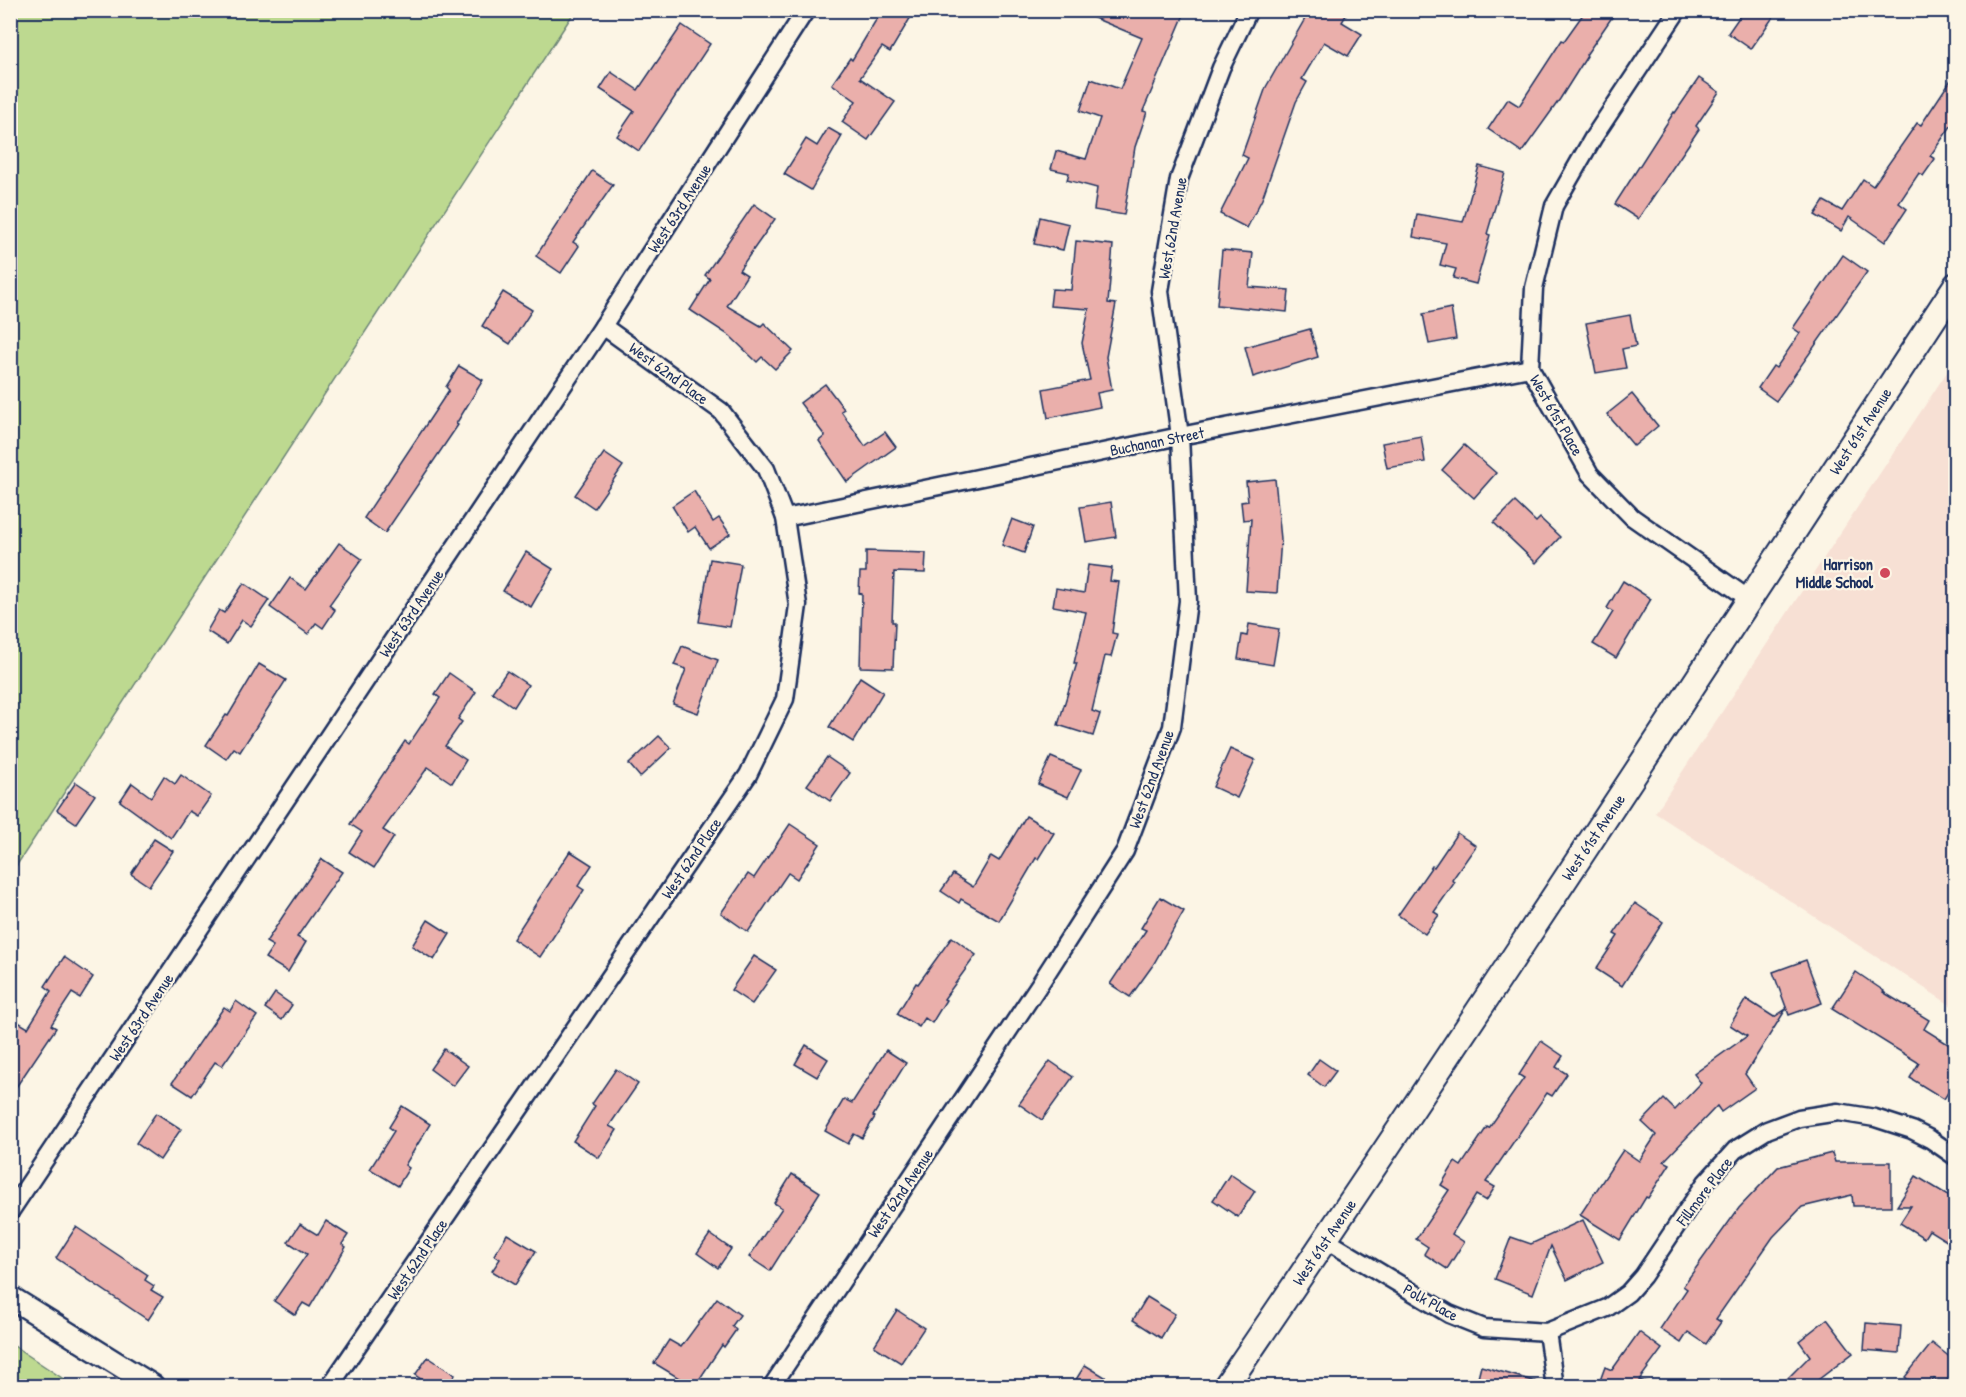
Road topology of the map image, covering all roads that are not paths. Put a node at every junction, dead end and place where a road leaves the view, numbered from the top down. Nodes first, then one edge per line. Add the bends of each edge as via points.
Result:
1 (806, 10) edge
2 (1249, 10) edge
3 (1678, 10) edge
4 (1956, 285) edge
5 (603, 326) junction
6 (1530, 368) junction
7 (1180, 436) junction
8 (784, 518) junction
9 (1749, 599) junction
10 (1956, 1157) edge
11 (10, 1212) edge
12 (1326, 1240) junction
13 (10, 1297) edge
14 (1547, 1332) junction
15 (153, 1386) edge
16 (330, 1386) edge
17 (772, 1386) edge
18 (1226, 1386) edge
19 (1553, 1386) edge

1 - 5 street, West 63rd Avenue
2 - 7 street, West 62nd Avenue via 1221,68 1179,179 1160,291
3 - 6 street, West 61st Place via 1593,138 1554,206 1534,288
4 - 9 main road, West 61st Avenue
5 - 8 street, West 62nd Place via 721,411 766,469
5 - 11 street, West 63rd Avenue
6 - 7 street, Buchanan Street
6 - 9 street, West 61st Place via 1590,474 1632,517
7 - 8 street, Buchanan Street
7 - 17 street, West 62nd Avenue via 1188,601 1172,727 1125,851
8 - 16 street, West 62nd Place via 798,605 785,699 748,775
9 - 12 main road, West 61st Avenue
10 - 14 street, Fillmore Place via 1912,1130 1838,1112 1800,1118 1767,1130 1735,1150 1706,1182 1628,1293 1608,1308
12 - 14 street, Polk Place via 1449,1314 1484,1328
12 - 18 main road, West 61st Avenue
13 - 15 street
14 - 19 street

